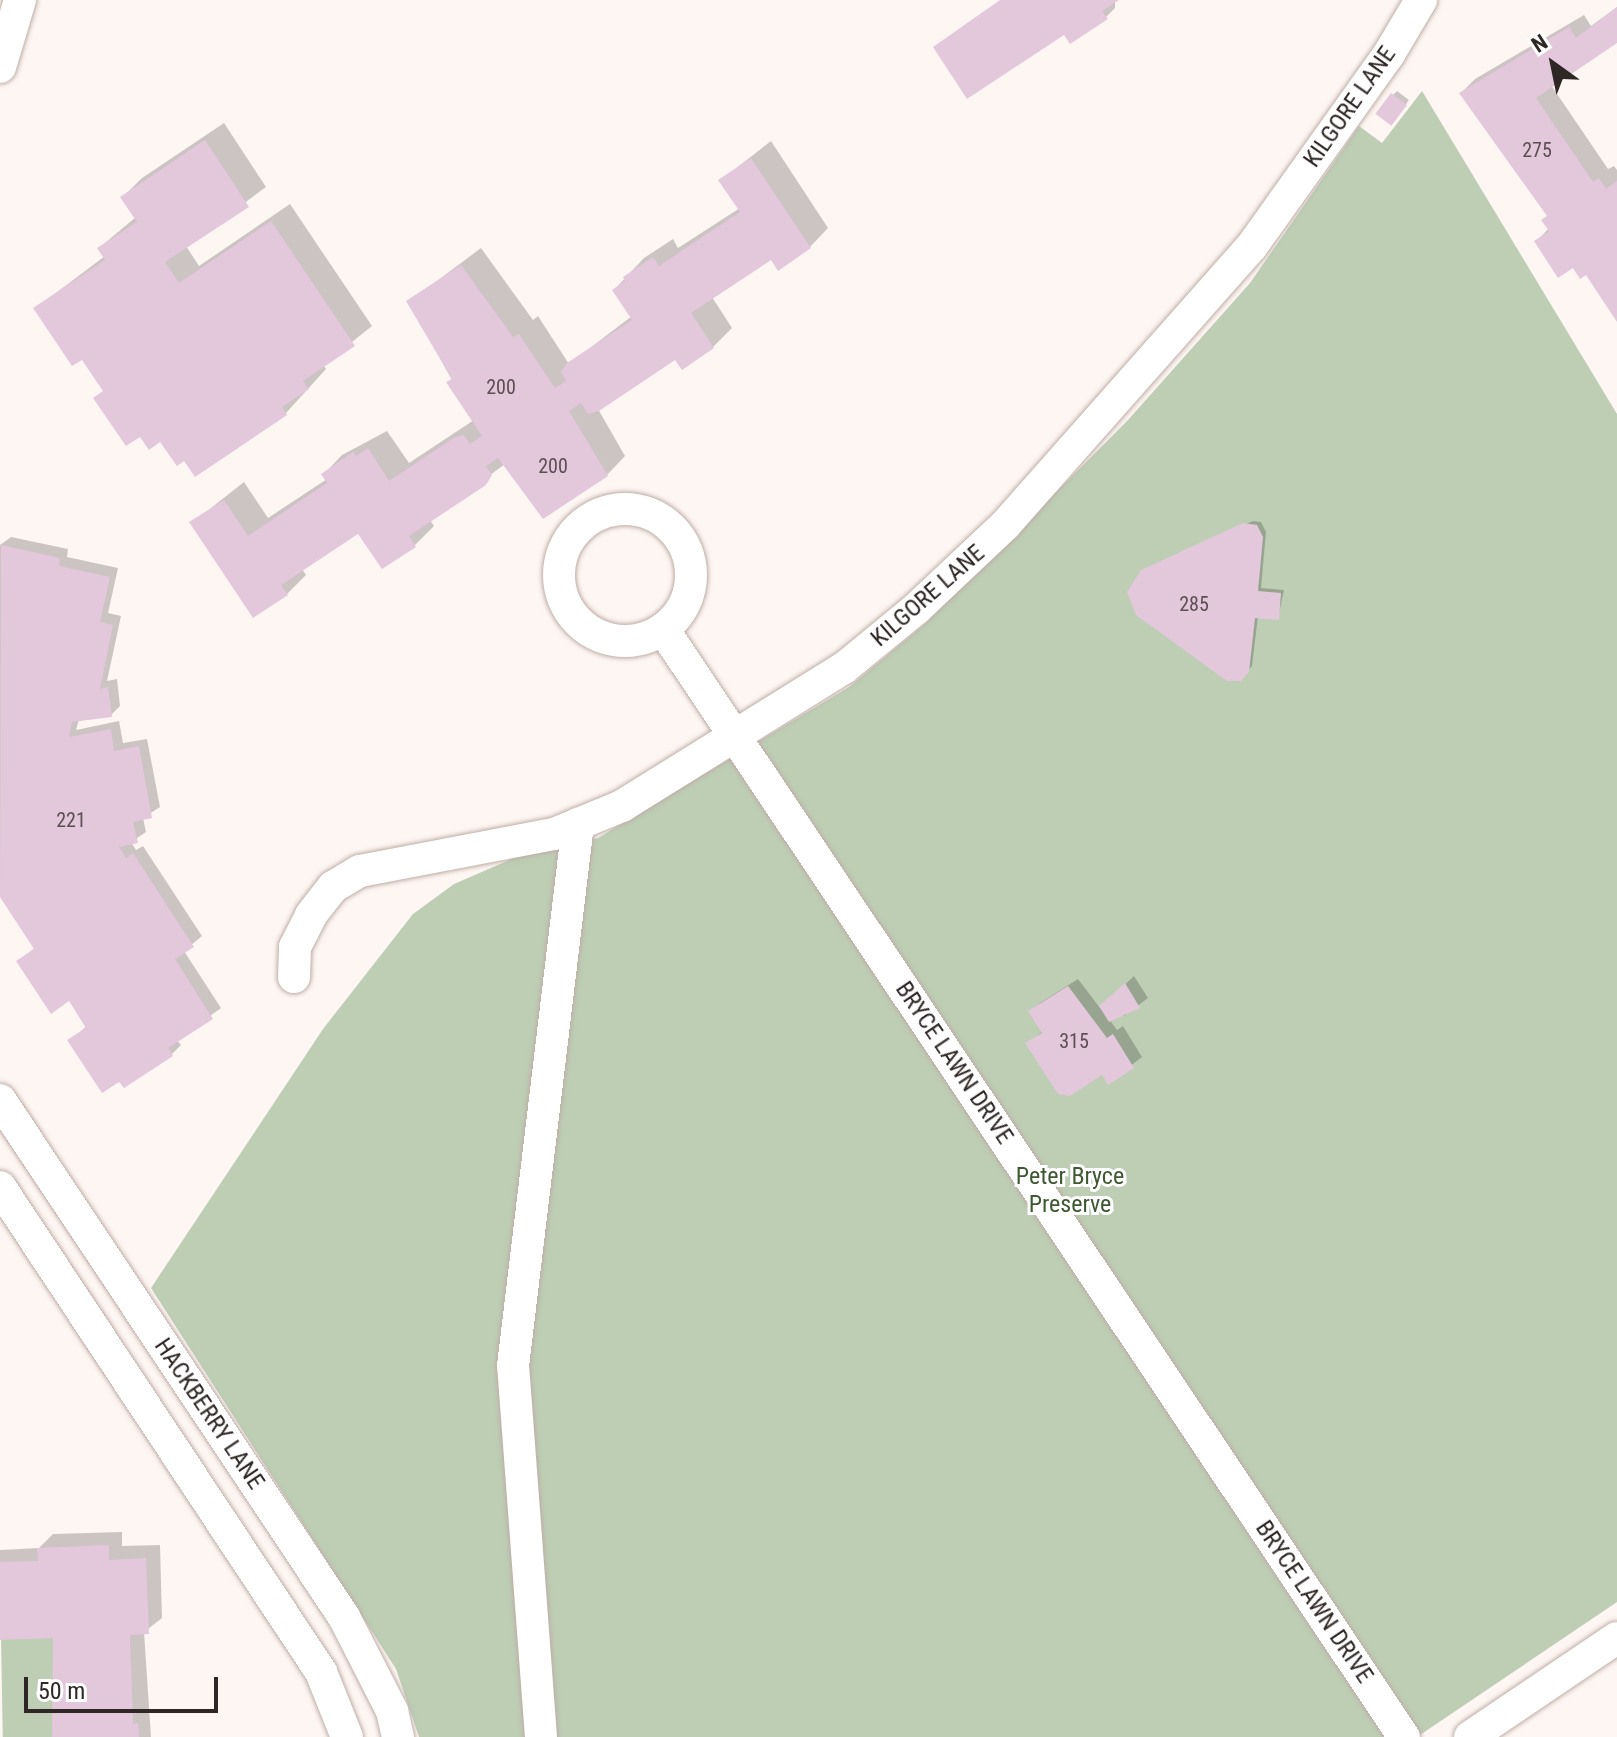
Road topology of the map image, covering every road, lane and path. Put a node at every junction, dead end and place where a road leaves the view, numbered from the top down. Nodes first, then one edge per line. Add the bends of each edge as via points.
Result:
1 (20, 0) edge
2 (1421, 0) edge
3 (0, 67) edge
4 (663, 629) junction
5 (735, 737) junction
6 (578, 824) junction
7 (294, 977) dead end
8 (0, 1100) edge
9 (0, 1187) edge
10 (1617, 1638) edge
11 (347, 1737) edge
12 (398, 1737) edge
13 (541, 1737) edge
14 (1404, 1737) edge
15 (1470, 1737) edge

1 - 3 street
2 - 5 street, KILGORE LANE via 1389,54 1252,246 1006,524 844,668
4 - 4 street via 642,639 598,636 565,606 559,562 582,523 602,512 635,510 667,523 682,540 691,578 687,597
4 - 5 street, BRYCE LAWN DRIVE
5 - 6 street, KILGORE LANE via 622,806
5 - 14 street, BRYCE LAWN DRIVE
6 - 7 street, KILGORE LANE via 554,834 360,871 333,887 311,915 295,947
6 - 13 street via 513,1366
8 - 12 street, HACKBERRY LANE via 344,1617 392,1711
9 - 11 street, HACKBERRY LANE via 321,1672
10 - 15 street

